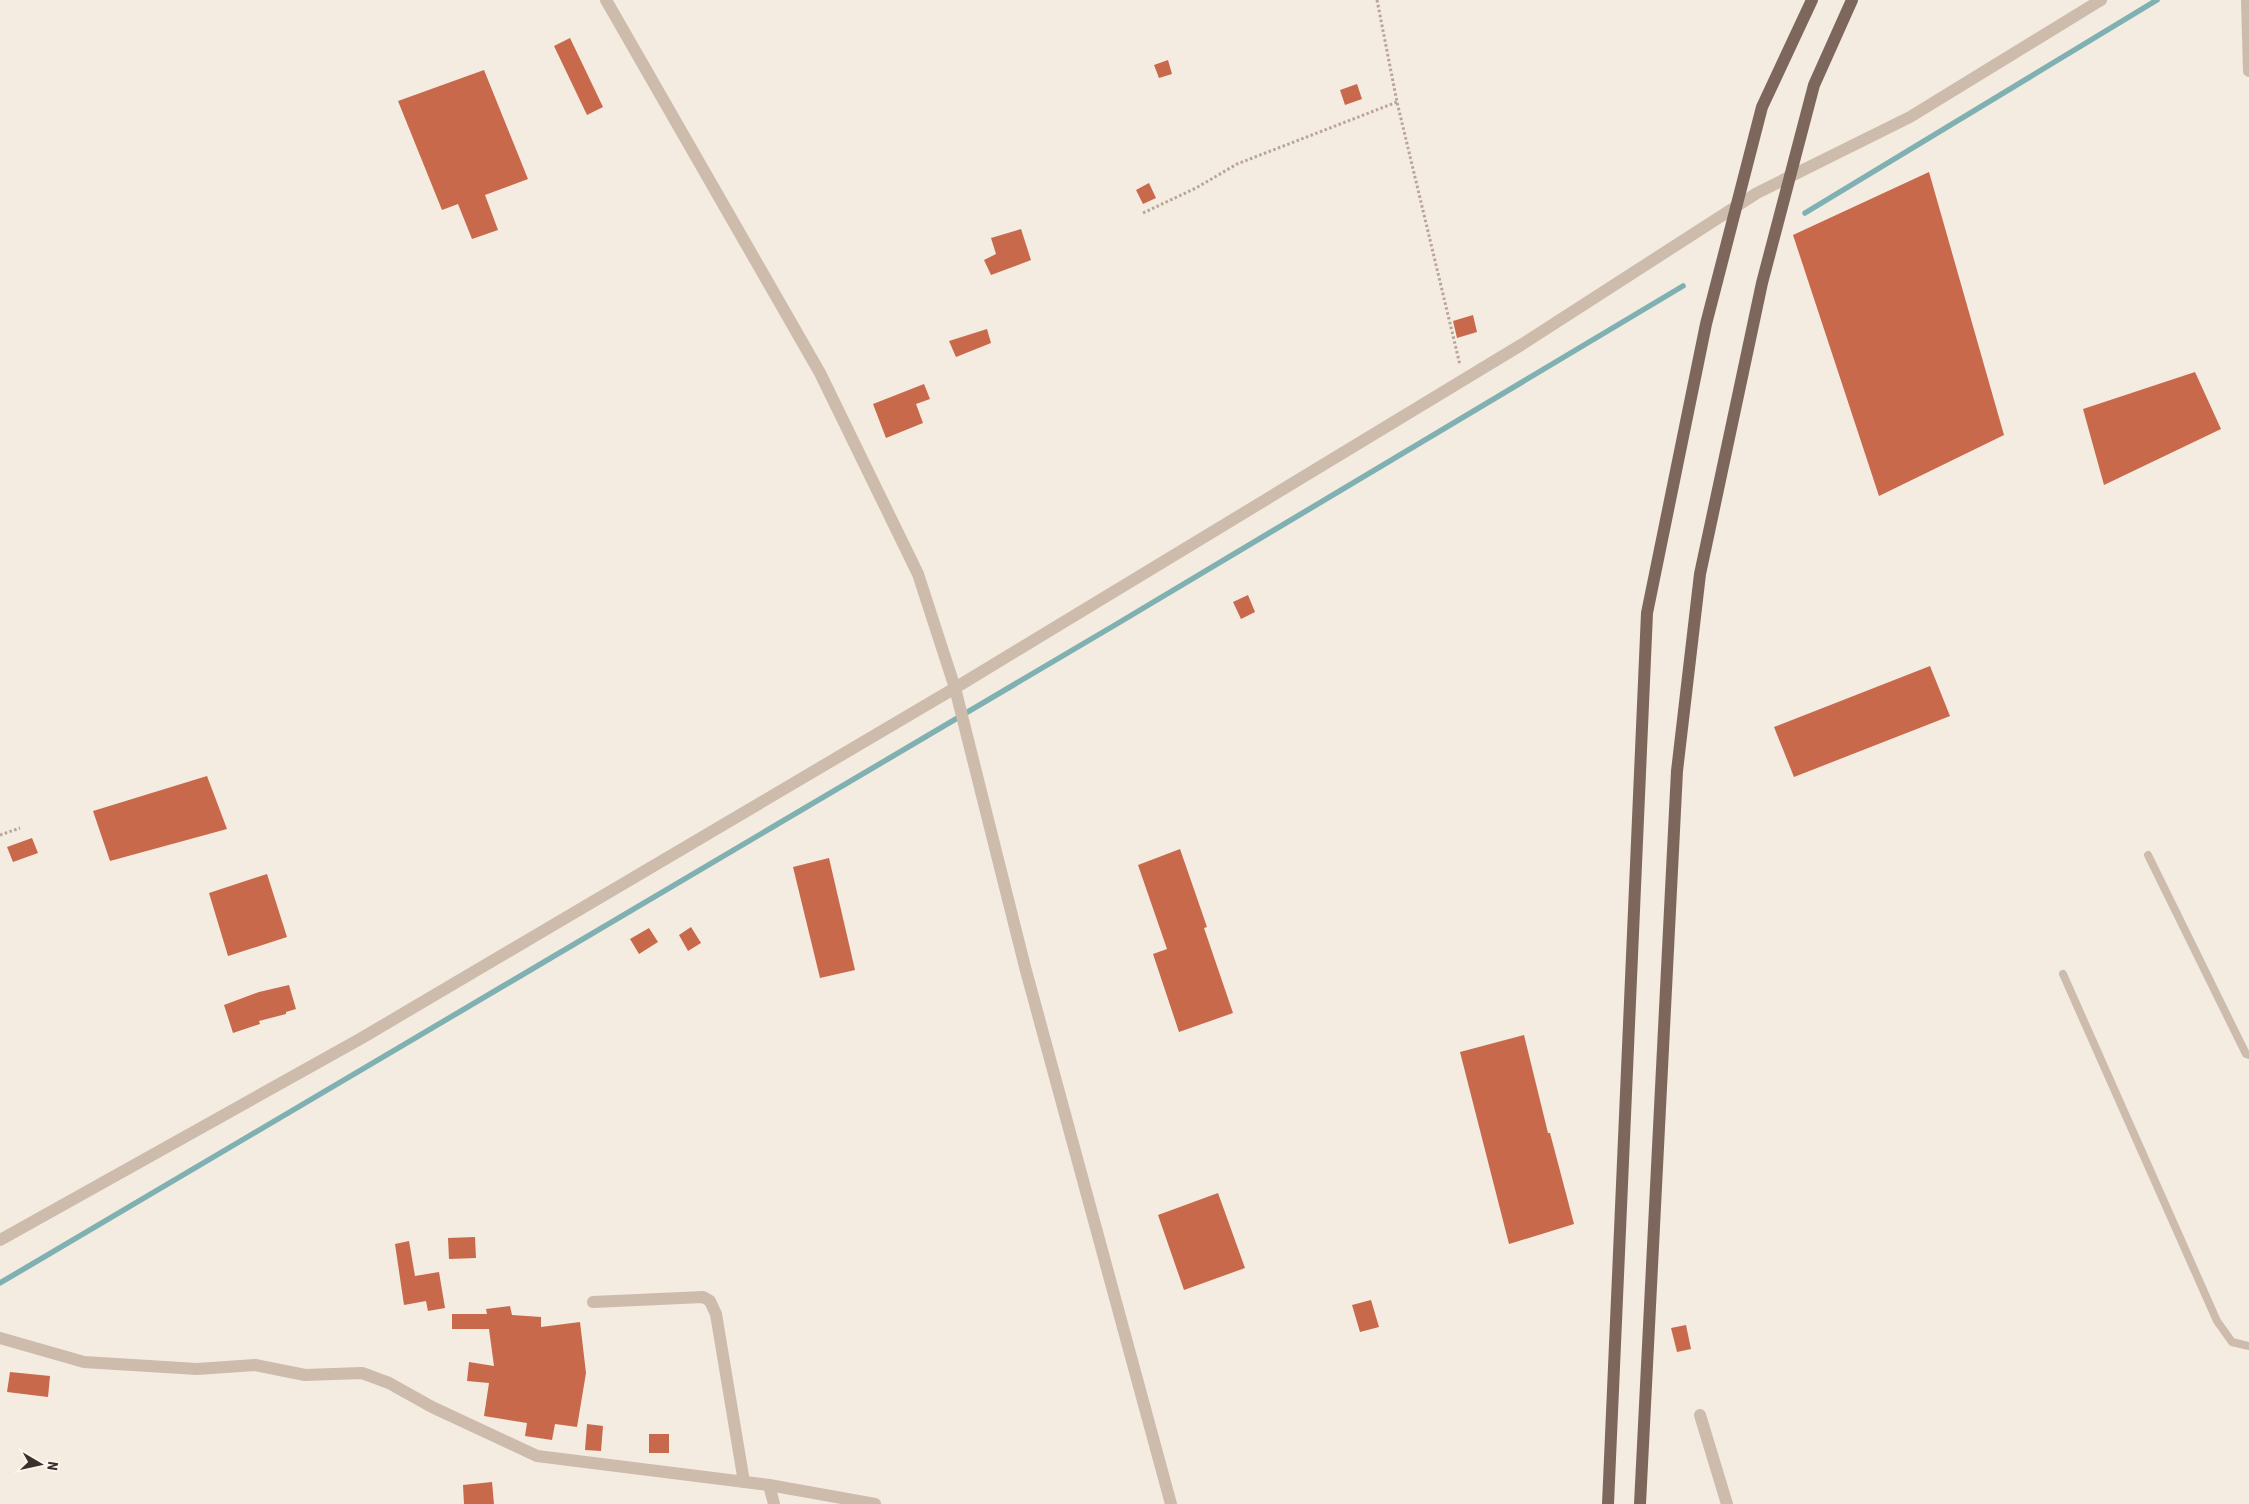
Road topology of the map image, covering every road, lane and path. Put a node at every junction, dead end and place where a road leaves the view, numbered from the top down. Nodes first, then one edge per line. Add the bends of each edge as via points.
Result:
1 (606, 0) edge
2 (1377, 0) edge
3 (1812, 0) edge
4 (1852, 0) edge
5 (2101, 0) edge
6 (2247, 0) edge
7 (2249, 71) edge
8 (1397, 102) junction
9 (1789, 177) junction
10 (1736, 206) junction
11 (1143, 213) dead end
12 (1463, 380) junction
13 (955, 688) junction
14 (20, 828) dead end
15 (0, 835) edge
16 (2148, 855) dead end
17 (2063, 974) dead end
18 (2249, 1055) edge
19 (0, 1240) edge
20 (593, 1302) dead end
21 (0, 1338) edge
22 (2249, 1346) edge
23 (1700, 1415) dead end
24 (744, 1482) junction
25 (770, 1485) junction
26 (774, 1504) edge
27 (875, 1504) edge
28 (1171, 1504) edge
29 (1608, 1504) edge
30 (1640, 1504) edge
31 (1727, 1504) edge

1 - 13 street via 820,373 918,574
2 - 8 path
3 - 10 main road via 1762,107
4 - 9 main road via 1814,84
5 - 9 street via 1910,117
6 - 7 street
8 - 11 path via 1237,164
8 - 12 path
9 - 10 street
9 - 30 main road via 1762,283 1700,574 1676,771
10 - 12 street
10 - 29 main road via 1706,324 1647,613
12 - 13 street
13 - 19 street via 360,1039
13 - 28 street via 1025,967
14 - 15 path
16 - 18 lane
17 - 22 lane via 2217,1321 2232,1342
20 - 24 street via 703,1297 710,1301 716,1314
21 - 24 street via 84,1362 197,1369 255,1365 305,1376 362,1373 389,1383 432,1407 537,1456
23 - 31 street
24 - 25 street
25 - 26 street
25 - 27 street

